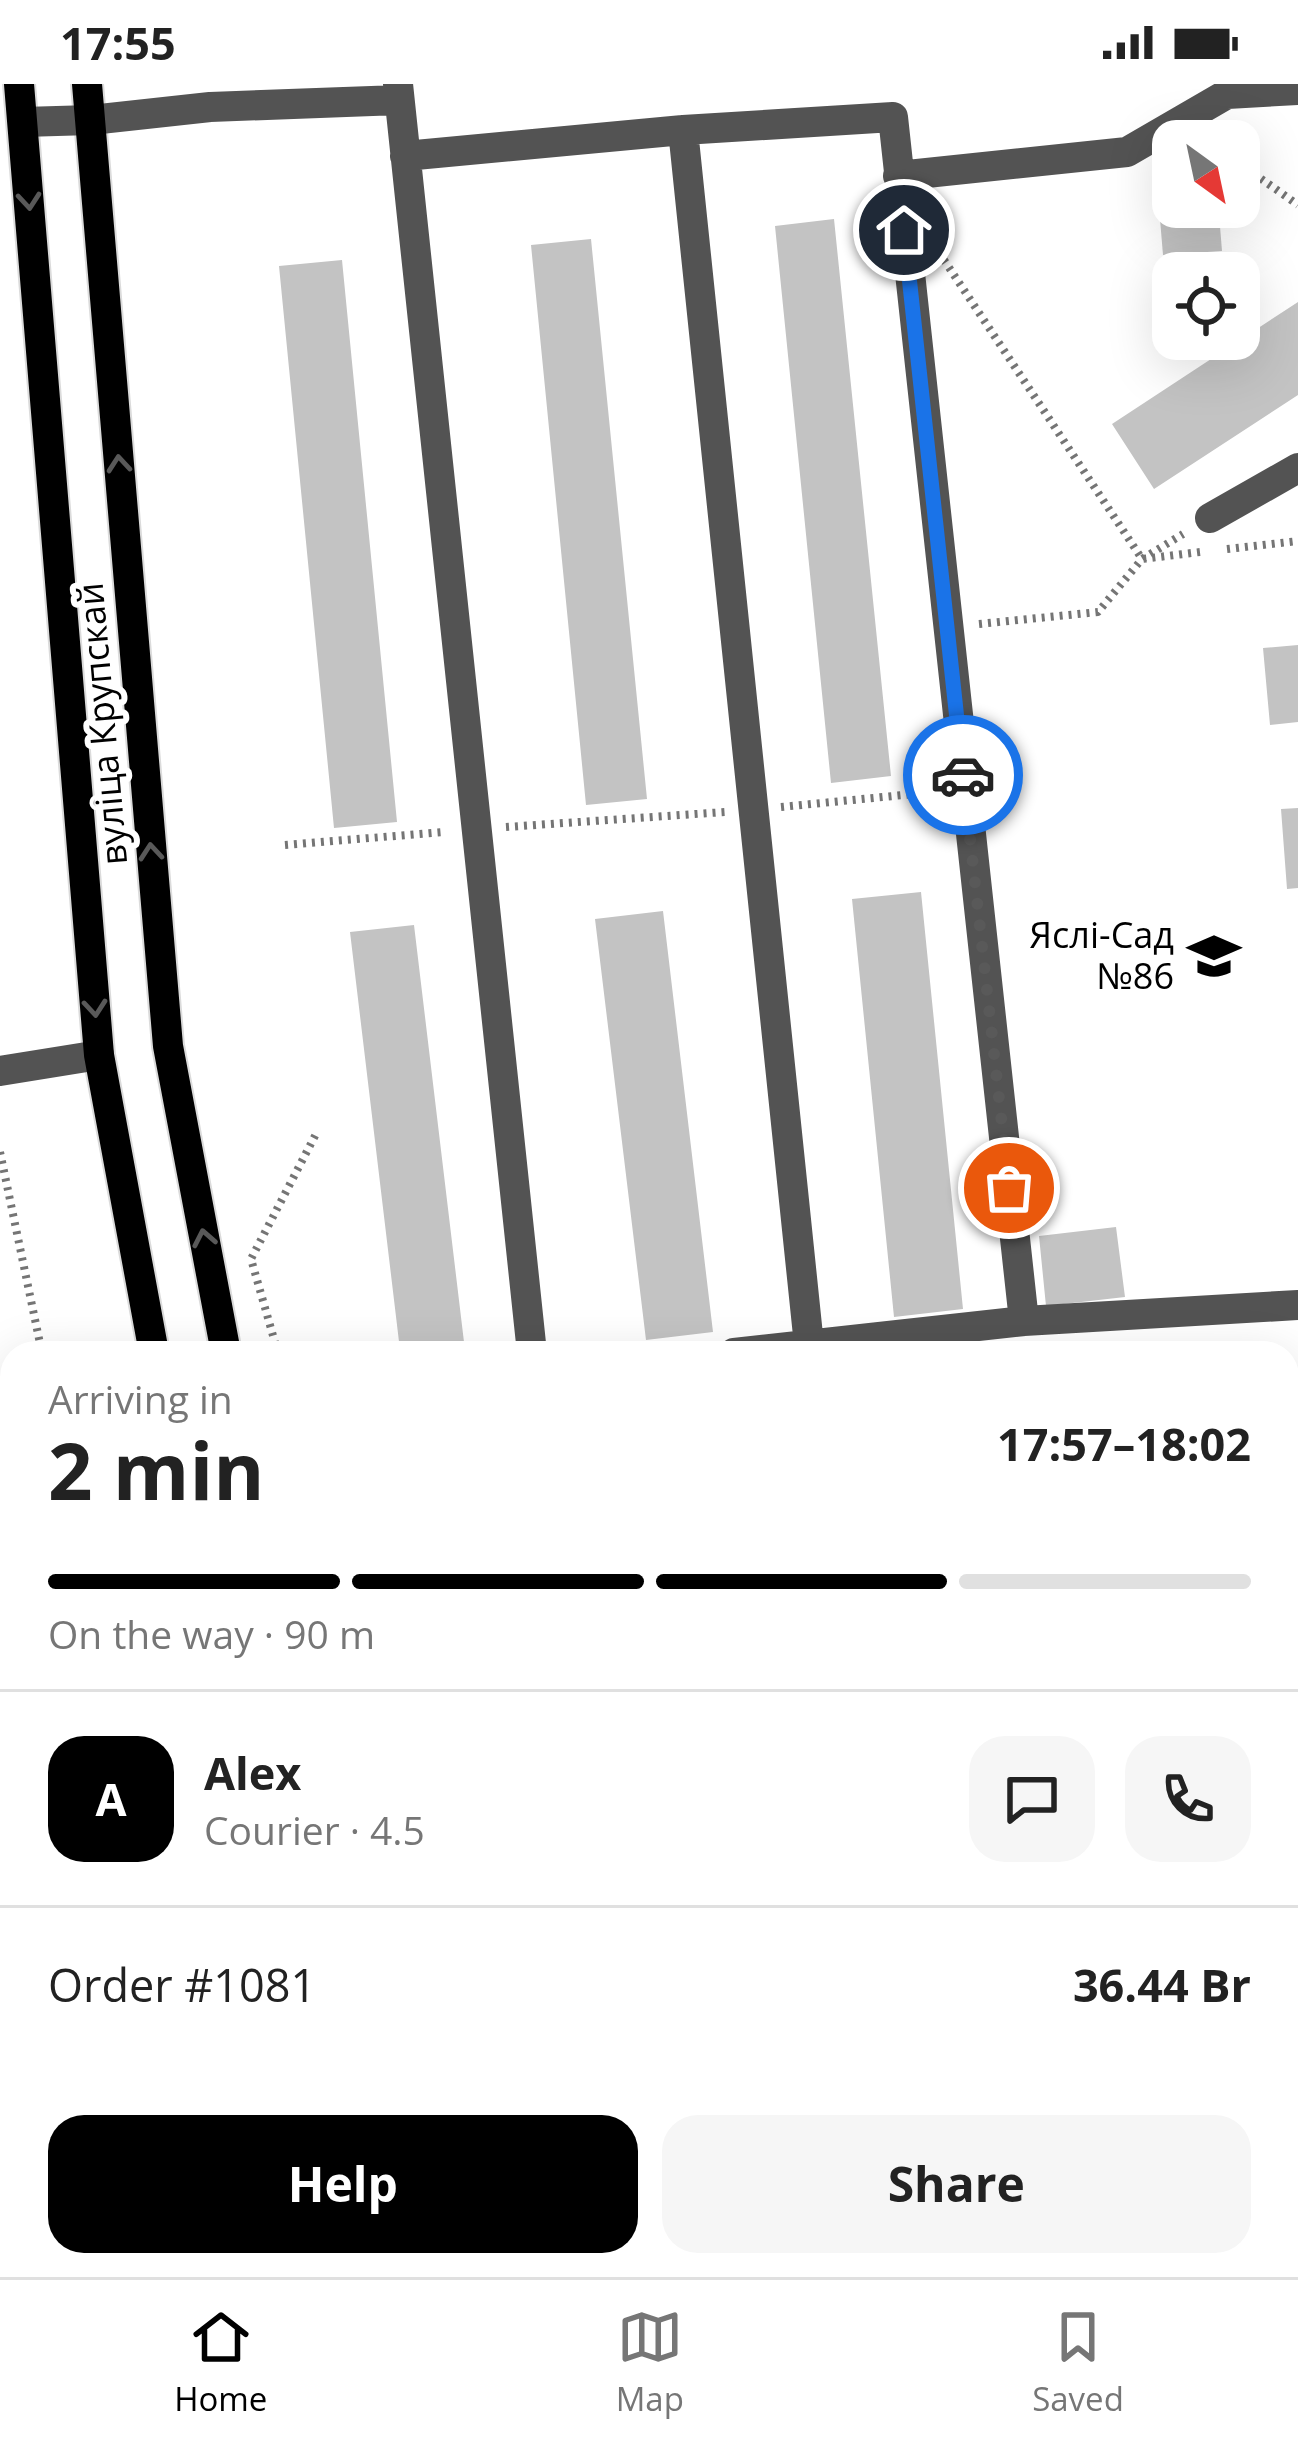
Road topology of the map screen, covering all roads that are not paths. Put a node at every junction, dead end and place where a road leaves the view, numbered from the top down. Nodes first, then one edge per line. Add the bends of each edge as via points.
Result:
1 (19, 84) edge
2 (87, 84) edge
3 (1227, 89) edge
4 (1298, 90) edge
5 (398, 92) edge
6 (91, 120) junction
7 (23, 122) junction
8 (683, 130) junction
9 (405, 156) junction
10 (898, 176) junction
11 (1298, 467) edge
12 (1210, 518) road end
13 (99, 1055) junction
14 (0, 1071) edge
15 (1298, 1305) edge
16 (1024, 1322) junction
17 (152, 1341) edge
18 (224, 1341) edge
19 (531, 1341) edge
20 (809, 1341) edge
21 (917, 1341) edge

1 - 7 main road, вуліца Крупскай
2 - 6 main road, вуліца Крупскай
3 - 4 street
3 - 10 street via 1127,152
5 - 6 street
5 - 9 street
6 - 7 street
18 -> 6 main road, вуліца Крупскай via 167,1046
7 -> 13 main road, вуліца Крупскай
8 - 9 street
8 - 10 street via 893,118
8 - 20 street
9 - 19 street
10 - 16 street
11 - 12 street
13 - 14 street
13 - 17 main road, вуліца Крупскай
15 - 16 street
16 - 21 street

